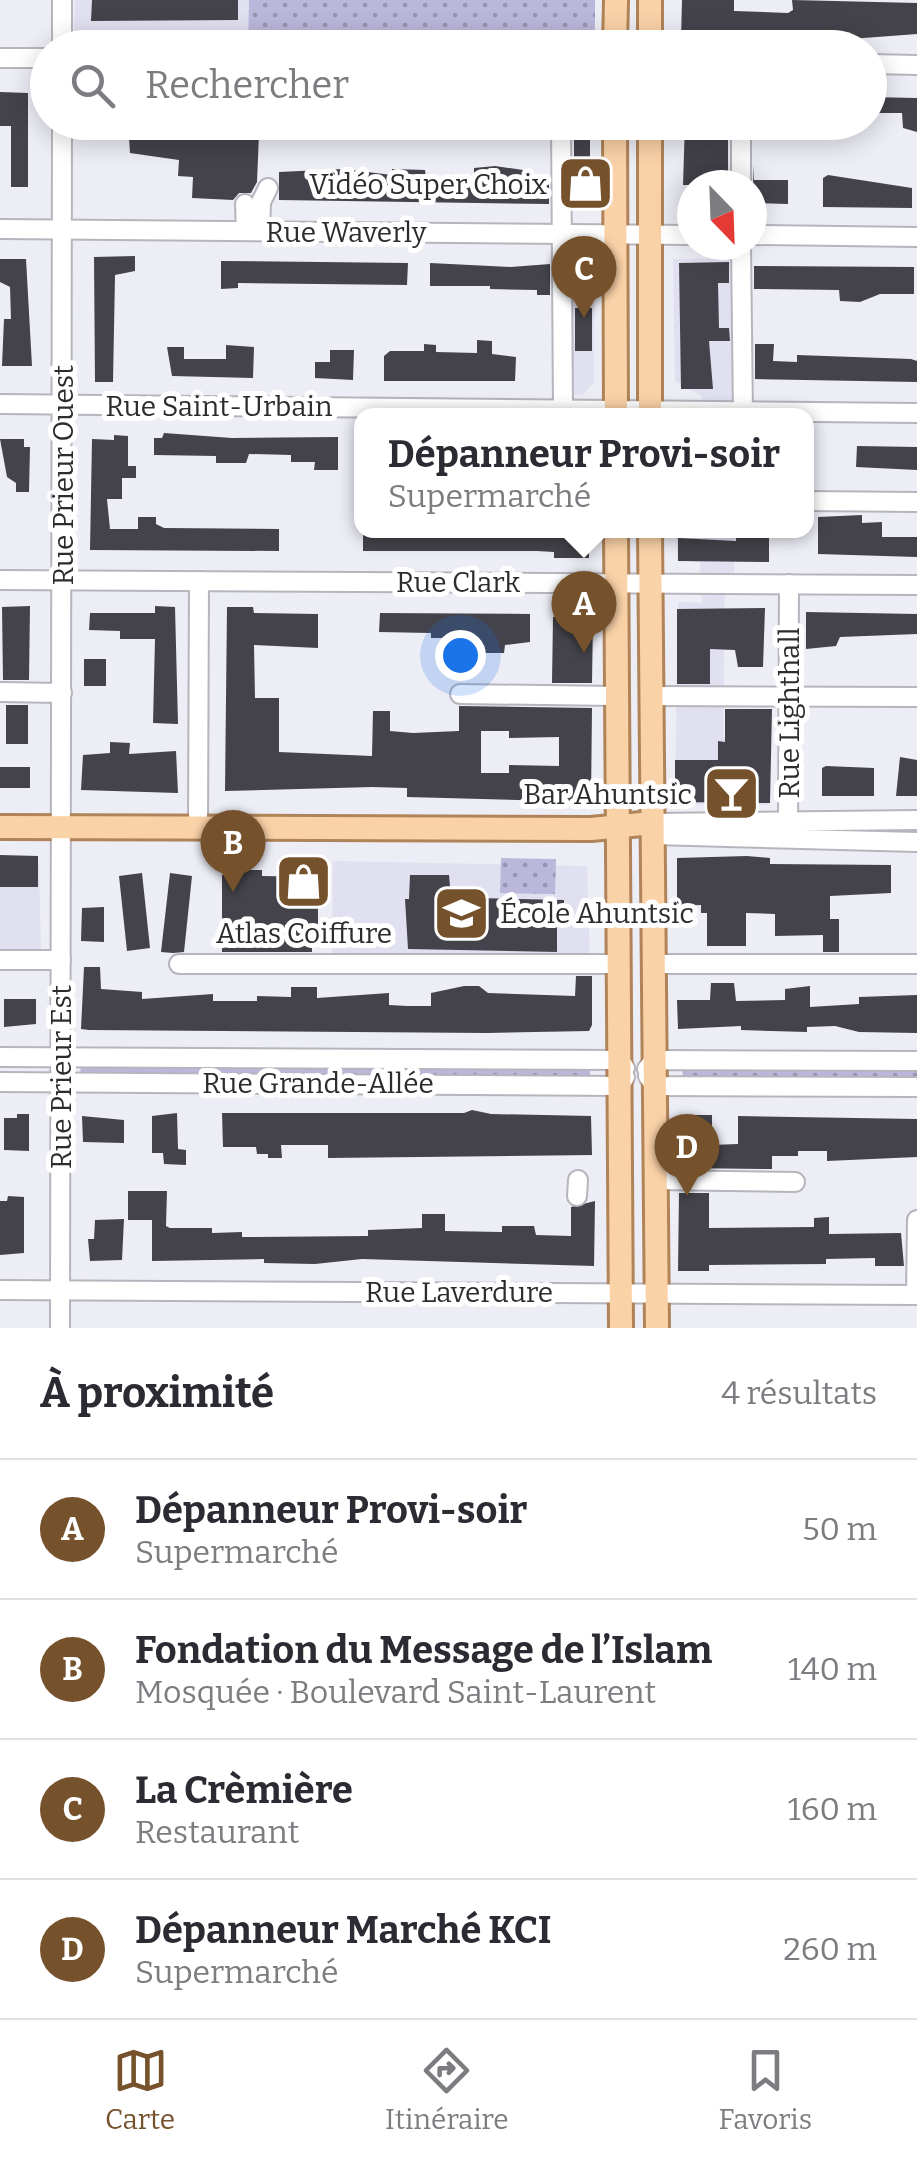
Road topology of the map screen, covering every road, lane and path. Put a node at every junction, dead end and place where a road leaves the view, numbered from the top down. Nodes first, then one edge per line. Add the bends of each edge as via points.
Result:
1 (62, 0) edge
2 (616, 0) edge
3 (650, 0) edge
4 (62, 30) edge
5 (616, 30) edge
6 (650, 30) edge
7 (0, 58) edge
8 (30, 58) edge
9 (887, 64) edge
10 (917, 65) edge
11 (62, 140) edge
12 (561, 140) edge
13 (616, 140) edge
14 (650, 140) edge
15 (741, 140) edge
16 (741, 170) edge
17 (268, 188) dead end
18 (246, 204) dead end
19 (0, 228) edge
20 (62, 229) junction
21 (253, 231) junction
22 (560, 233) junction
23 (616, 234) junction
24 (650, 234) junction
25 (677, 235) edge
26 (767, 235) edge
27 (917, 237) edge
28 (740, 260) edge
29 (0, 404) edge
30 (63, 406) junction
31 (396, 408) edge
32 (562, 408) edge
33 (616, 408) edge
34 (650, 408) edge
35 (742, 408) edge
36 (814, 414) edge
37 (917, 414) edge
38 (814, 501) edge
39 (917, 502) edge
40 (616, 538) edge
41 (650, 538) edge
42 (0, 580) edge
43 (63, 581) junction
44 (199, 582) junction
45 (616, 583) junction
46 (651, 584) junction
47 (789, 584) junction
48 (917, 585) edge
49 (0, 692) edge
50 (62, 692) junction
51 (460, 694) dead end
52 (616, 696) junction
53 (651, 696) junction
54 (789, 696) junction
55 (917, 697) edge
56 (788, 820) junction
57 (917, 820) edge
58 (0, 827) edge
59 (62, 827) junction
60 (198, 828) junction
61 (610, 829) junction
62 (652, 829) junction
63 (788, 842) junction
64 (917, 842) edge
65 (0, 960) edge
66 (61, 960) junction
67 (179, 964) dead end
68 (618, 964) junction
69 (654, 964) junction
70 (917, 964) edge
71 (0, 1057) edge
72 (60, 1057) junction
73 (917, 1061) edge
74 (637, 1073) junction
75 (0, 1082) edge
76 (60, 1082) junction
77 (917, 1087) edge
78 (655, 1180) junction
79 (794, 1182) dead end
80 (917, 1220) edge
81 (0, 1290) edge
82 (60, 1290) junction
83 (656, 1293) junction
84 (620, 1294) junction
85 (917, 1295) edge
86 (60, 1328) edge
87 (621, 1328) edge
88 (657, 1328) edge

1 - 4 street
2 - 5 main road
3 - 6 main road
7 - 8 street
9 - 10 street
11 - 20 street, Rue Prieur Ouest
12 - 22 street
13 - 23 main road
14 - 24 main road
15 - 16 street
17 - 21 street
18 - 21 street
19 - 20 street, Rue Waverly
20 - 21 street, Rue Waverly
20 - 30 street, Rue Prieur Ouest
21 - 22 street, Rue Waverly
22 - 23 street, Rue Waverly
22 - 32 street
23 - 24 street, Rue Waverly
23 - 33 main road
24 - 25 street, Rue Waverly
24 - 34 main road
26 - 27 street
28 - 35 street
29 - 30 street, Rue Saint-Urbain
30 - 31 street, Rue Saint-Urbain
30 - 43 street, Rue Prieur Ouest
36 - 37 street, Rue Saint-Urbain
38 - 39 street
40 - 45 main road
41 - 46 main road
42 - 43 street, Rue Clark
43 - 44 street, Rue Clark
43 - 50 street, Rue Prieur Ouest
44 - 45 street, Rue Clark
44 - 60 street
45 - 46 street, Rue Clark
45 - 52 main road
46 - 47 street, Rue Clark
46 - 53 main road
47 - 48 street, Rue Clark
47 - 54 street, Rue Lighthall
49 - 50 street
50 - 59 street, Rue Prieur Ouest
51 - 52 street
52 - 61 main road
53 - 54 street
53 - 62 main road
54 - 55 street
54 - 56 street, Rue Lighthall
56 - 57 street
56 - 62 street
56 - 63 street, Rue Lighthall
58 - 59 main road
59 - 60 main road
59 - 66 street, Rue Prieur Est
60 - 61 main road
61 - 62 main road
61 - 68 main road
62 - 63 street
62 - 69 main road
63 - 64 street
65 - 66 street
66 - 72 street, Rue Prieur Est
67 - 68 street
68 - 74 main road
69 - 70 street
69 - 74 main road
71 - 72 street, Rue Grande-Allée
72 - 74 street, Rue Grande-Allée
72 - 76 street, Rue Prieur Est
73 - 74 street, Rue Grande-Allée
74 - 76 street, Rue Grande-Allée
74 - 77 street, Rue Grande-Allée
74 - 78 main road
74 - 84 main road
75 - 76 street, Rue Grande-Allée
76 - 82 street, Rue Prieur Est
78 - 79 street
78 - 83 main road
80 - 85 street
81 - 82 street, Rue Laverdure
82 - 84 street, Rue Laverdure
82 - 86 street, Rue Prieur Est
83 - 84 street, Rue Laverdure
83 - 85 street, Rue Laverdure
83 - 88 main road
84 - 87 main road

